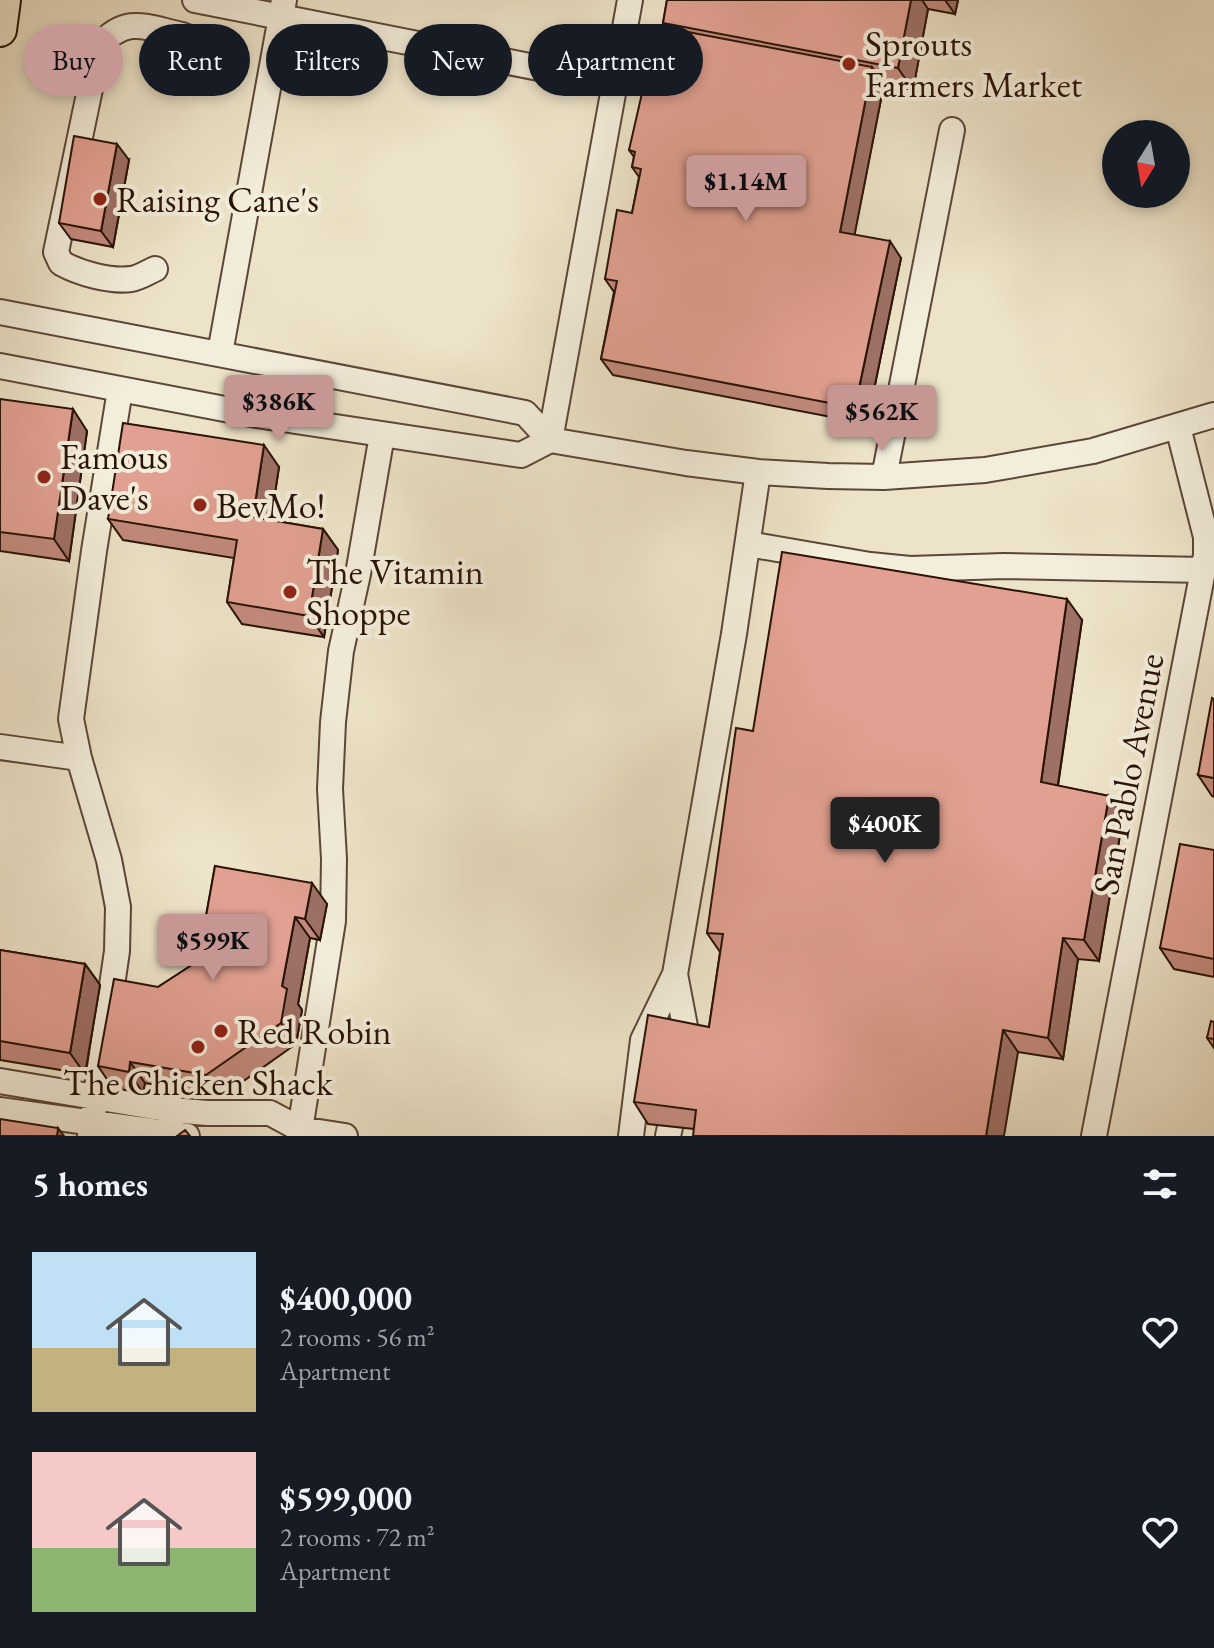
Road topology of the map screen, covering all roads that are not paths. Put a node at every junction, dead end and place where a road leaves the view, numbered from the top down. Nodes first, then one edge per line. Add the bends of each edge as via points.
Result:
1 (4, 0) edge
2 (195, 0) edge
3 (630, 0) edge
4 (282, 8) edge
5 (626, 24) edge
6 (139, 27) edge
7 (0, 30) edge
8 (528, 63) edge
9 (613, 96) edge
10 (952, 130) dead end
11 (155, 269) dead end
12 (0, 312) edge
13 (220, 353) junction
14 (0, 366) edge
15 (120, 390) junction
16 (1214, 415) edge
17 (1178, 427) junction
18 (382, 435) junction
19 (550, 440) junction
20 (758, 472) junction
21 (884, 477) junction
22 (748, 544) junction
23 (1204, 570) junction
24 (0, 747) edge
25 (79, 758) junction
26 (675, 974) junction
27 (0, 1081) edge
28 (96, 1098) junction
29 (0, 1110) edge
30 (91, 1130) edge
31 (293, 1134) edge
32 (187, 1136) edge
33 (345, 1136) edge
34 (631, 1136) edge
35 (668, 1136) edge
36 (1094, 1136) edge

1 - 7 main road
2 - 4 street
3 - 5 street
4 - 8 street
4 - 13 street
6 - 11 street via 112,32 99,46 56,252 61,263 74,270 122,279
9 - 19 street
10 - 21 street
12 - 13 street
13 - 19 street via 525,413
14 - 15 street
15 - 18 street
15 - 25 street via 73,698 71,719
16 - 17 street
17 - 21 street via 1093,451 985,470
17 - 23 street, San Pablo Avenue via 1206,537
18 - 19 street via 521,455
18 - 31 street via 333,722 333,921
19 - 20 street
20 - 21 street
20 - 22 street
22 - 23 street via 910,569
22 - 26 street
23 - 36 street, San Pablo Avenue
24 - 25 street
25 - 28 street via 118,907 117,951
26 - 34 street via 643,1040
26 - 35 street via 687,1037
27 - 28 street
28 - 30 street
28 - 31 street via 207,1113 270,1113
29 - 30 street
30 - 32 street
31 - 33 street

